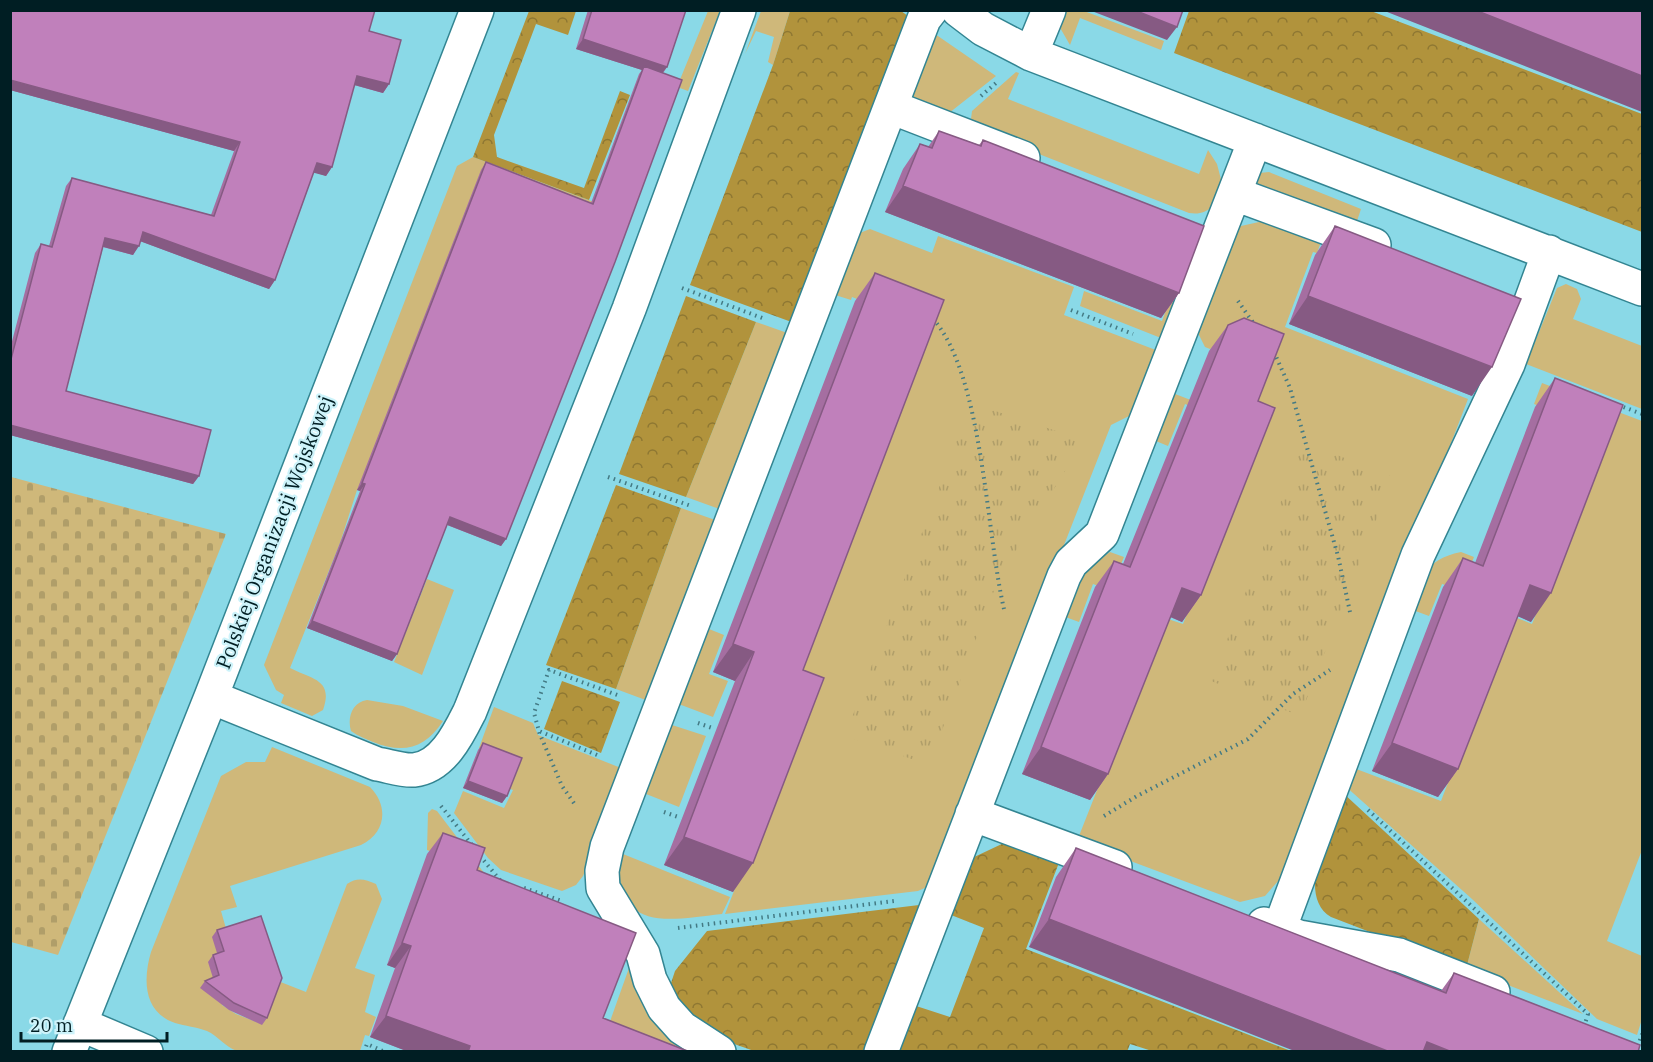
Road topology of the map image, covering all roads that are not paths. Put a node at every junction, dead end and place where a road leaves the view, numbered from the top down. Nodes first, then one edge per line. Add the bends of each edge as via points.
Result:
1 (477, 10) edge
2 (739, 10) edge
3 (931, 10) edge
4 (958, 10) edge
5 (1049, 10) edge
6 (1031, 54) junction
7 (891, 107) junction
8 (1255, 141) junction
9 (1053, 170) edge
10 (1234, 194) junction
11 (1189, 222) edge
12 (1213, 248) junction
13 (1549, 252) junction
14 (1401, 255) edge
15 (1642, 289) edge
16 (1497, 290) edge
17 (1531, 302) junction
18 (211, 697) junction
19 (972, 814) junction
20 (1145, 879) edge
21 (1238, 914) edge
22 (1279, 930) junction
23 (1522, 1003) edge
24 (74, 1038) edge
25 (146, 1052) edge
26 (719, 1052) edge
27 (880, 1052) edge

1 - 18 street, Polskiej Organizacji Wojskowej
2 - 18 street via 567,463 461,729 443,754 415,770 377,764
3 - 7 street via 924,19
4 - 6 street via 983,29
5 - 6 street
6 - 8 street
7 - 9 street
7 - 26 street via 607,847 602,871 603,888 610,904 644,954 650,980 664,1008 682,1028
8 - 10 street
8 - 13 street
10 - 12 street
10 - 14 street
11 - 12 street
12 - 19 street via 1102,534 1071,563 1064,576
13 - 15 street
13 - 17 street
16 - 17 street
17 - 22 street via 1508,364 1368,660 1334,779
18 - 24 street, Polskiej Organizacji Wojskowej
19 - 20 street
19 - 27 street
21 - 22 street
22 - 23 street via 1399,955
24 - 25 street

